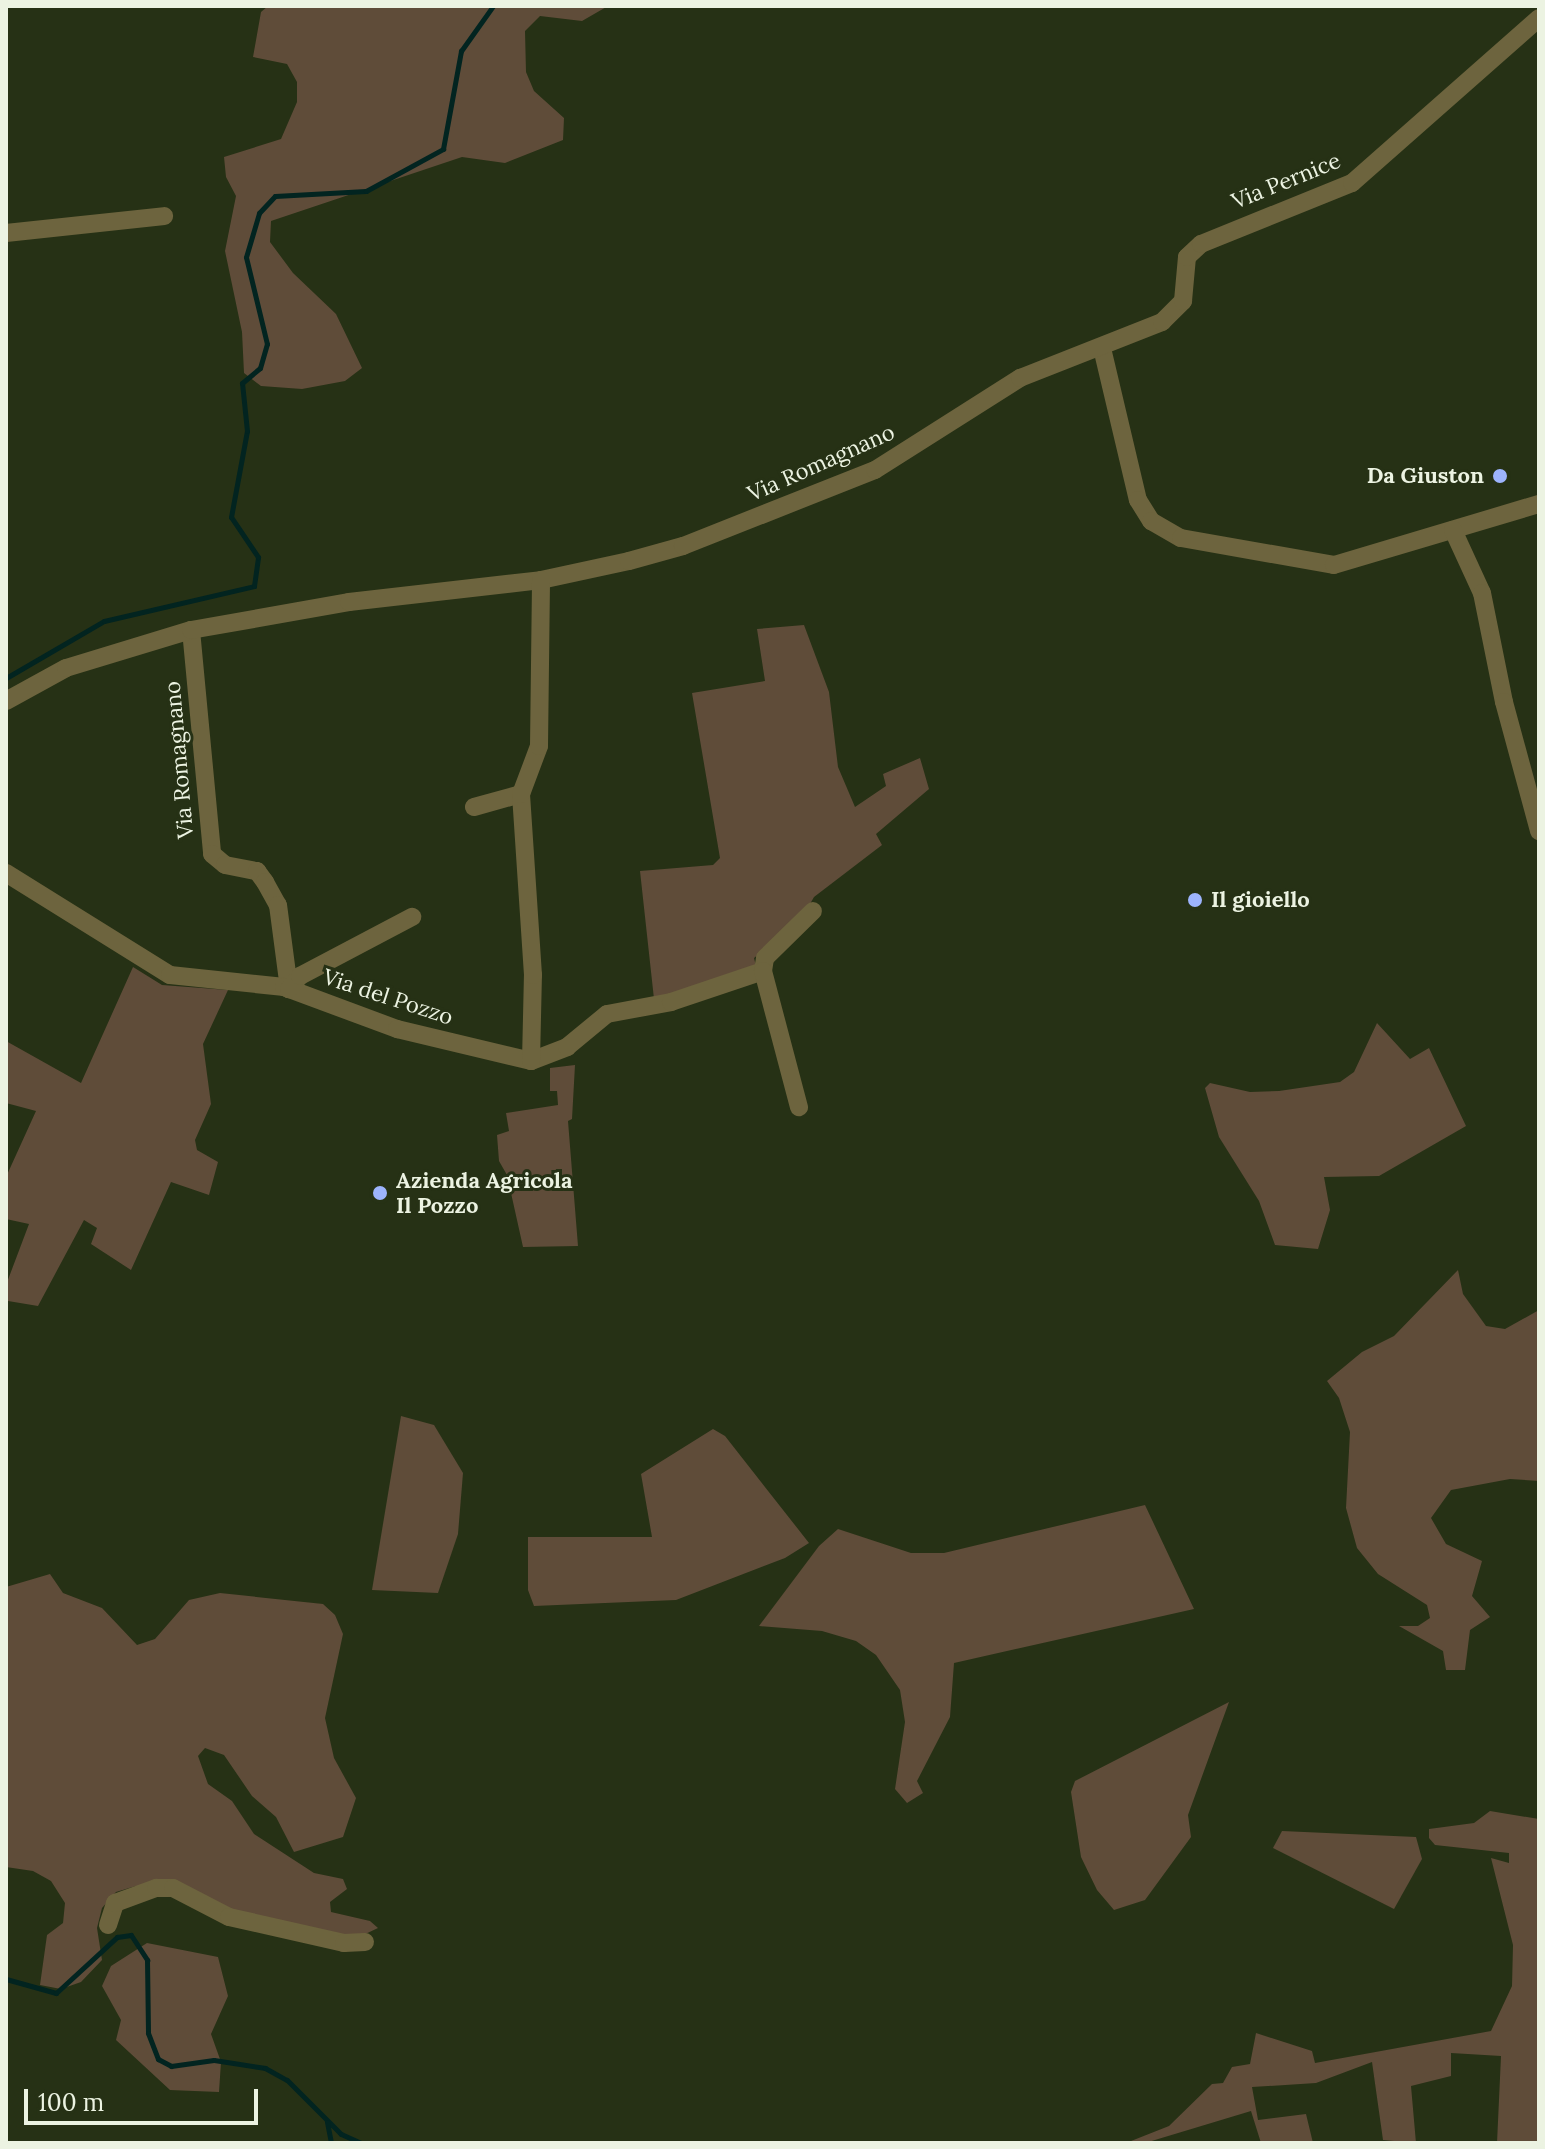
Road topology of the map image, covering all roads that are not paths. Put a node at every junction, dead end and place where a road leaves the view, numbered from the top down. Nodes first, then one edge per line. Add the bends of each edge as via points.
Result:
1 (1539, 18) edge
2 (164, 216) dead end
3 (6, 233) edge
4 (1102, 348) junction
5 (1539, 504) edge
6 (1453, 530) junction
7 (541, 580) junction
8 (191, 630) junction
9 (6, 701) edge
10 (521, 794) junction
11 (474, 807) dead end
12 (1539, 831) edge
13 (6, 873) edge
14 (813, 911) dead end
15 (412, 917) dead end
16 (763, 971) junction
17 (289, 989) junction
18 (531, 1061) junction
19 (799, 1107) dead end
20 (108, 1925) dead end
21 (365, 1942) dead end

1 - 4 street, Via Pernice via 1352,183 1201,244 1187,257 1183,301 1176,313
2 - 3 street
4 - 6 street via 1138,500 1163,530 1313,565 1334,565
4 - 7 street, Via Romagnano via 1020,378 903,456 862,476 683,546
5 - 6 street
6 - 12 street via 1482,593
7 - 8 street, Via Romagnano via 349,602
7 - 10 street via 539,746
8 - 9 street, Via Romagnano via 66,668
8 - 17 street, Via Romagnano via 212,854 225,865 257,871 265,882 278,905
10 - 11 street
10 - 18 street via 533,975
13 - 17 street, Via del Pozzo via 170,975
14 - 16 street via 765,958
15 - 17 street via 300,976
16 - 18 street via 671,1002 607,1014 567,1047
16 - 19 street
17 - 18 street, Via del Pozzo via 397,1029
20 - 21 street via 115,1903 156,1888 173,1888 229,1917 344,1943

